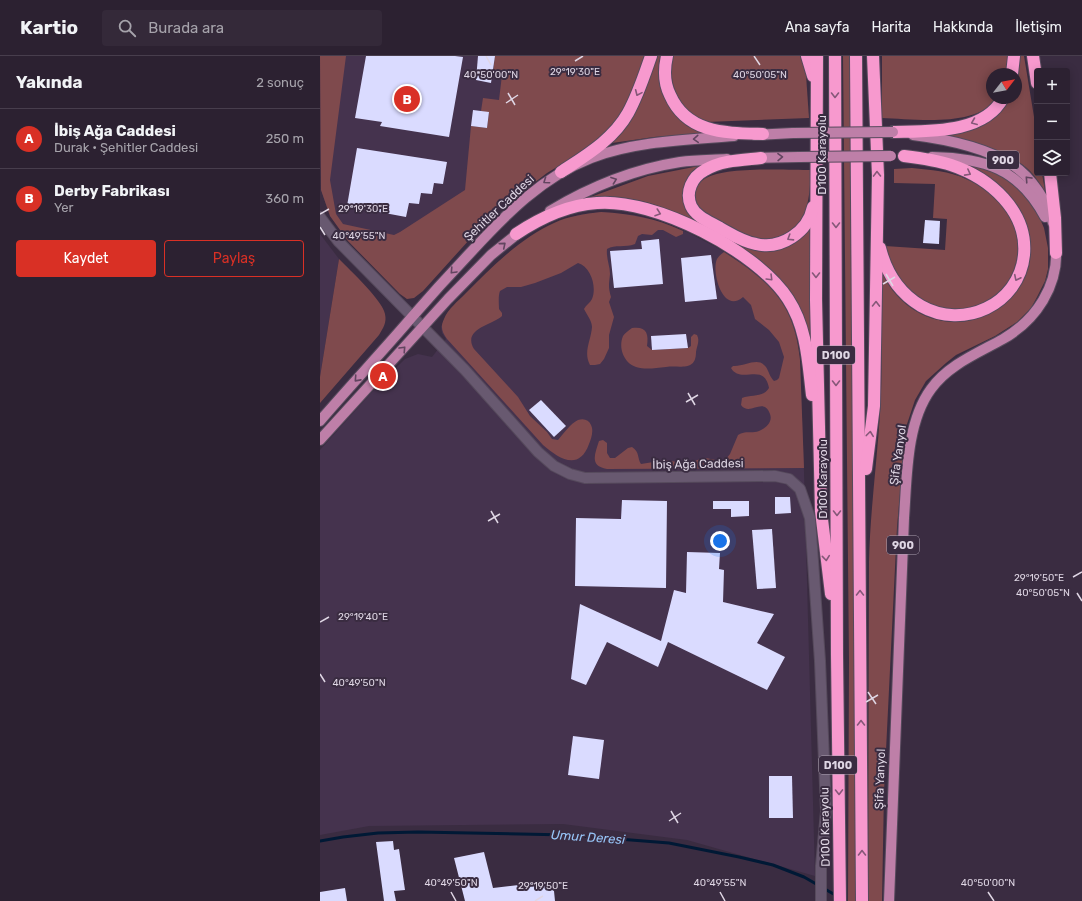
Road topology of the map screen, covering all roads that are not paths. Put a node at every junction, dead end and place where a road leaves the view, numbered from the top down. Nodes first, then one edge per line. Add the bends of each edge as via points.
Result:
1 (651, 56) edge
2 (667, 56) edge
3 (807, 56) edge
4 (817, 56) edge
5 (835, 56) edge
6 (856, 56) edge
7 (873, 56) edge
8 (877, 56) edge
9 (1014, 56) edge
10 (1033, 56) edge
11 (1013, 68) edge
12 (1035, 68) edge
13 (875, 99) junction
14 (998, 104) edge
15 (816, 111) junction
16 (893, 132) junction
17 (793, 133) joint
18 (763, 134) junction
19 (904, 156) junction
20 (761, 158) junction
21 (561, 172) junction
22 (1050, 176) edge
23 (816, 180) junction
24 (877, 213) junction
25 (320, 216) edge
26 (516, 234) junction
27 (1056, 253) junction
28 (412, 317) junction
29 (422, 328) junction
30 (320, 421) edge
31 (320, 440) edge
32 (821, 455) junction
33 (860, 514) junction
34 (837, 655) junction
35 (862, 897) edge
36 (821, 898) edge
37 (840, 901) edge
38 (888, 901) edge

1 -> 21 highway via 640,88 622,123 591,152
2 - 18 highway via 665,71 668,91 677,108 691,122 711,130
3 - 15 highway via 814,80
4 - 15 highway
5 -> 34 highway, D100 Karayolu / D100
6 - 33 highway, D100
7 - 13 highway
8 - 13 highway
9 - 11 highway
10 - 12 highway
24 -> 13 highway
14 -> 16 highway via 981,120 969,124 943,129
15 - 23 highway
16 - 17 main road, Şifa Yanyol, bridge
27 -> 16 main road, Şifa Yanyol / 900 via 1054,227 1047,207 1035,187 1013,165 966,146
17 - 18 main road, Şehitler Caddesi
18 -> 21 main road, Şehitler Caddesi via 681,140 629,148 592,158
20 -> 19 main road, bridge
19 -> 24 highway via 952,165 973,175 999,193 1012,208 1023,236 1024,255 1018,275 1000,299 985,310 956,316 936,314 917,304 903,292 886,268 879,241
19 - 27 main road via 972,160 1012,176 1025,188 1040,209 1050,228
23 -> 20 highway via 812,210 805,225 794,236 771,245 763,246 748,242 704,218 692,207 690,186 704,170 724,163
26 -> 20 main road via 575,197 636,173 681,162
21 -> 28 main road, Şehitler Caddesi via 533,191 509,213 439,285
22 - 27 highway
23 -> 32 highway via 816,300
33 -> 24 highway via 874,406
25 - 28 street, İbiş Ağa Caddesi via 338,241
29 -> 26 main road via 466,280
26 -> 32 highway via 549,215 572,207 596,202 626,204 678,220 748,259 778,285 802,328
27 - 38 main road, Şifa Yanyol / 900 via 1055,270 1050,286 1033,314 1011,334 954,366 939,379 927,395 915,423 904,518
28 - 29 street, İbiş Ağa Caddesi
28 -> 30 main road, Şehitler Caddesi
31 -> 29 main road
29 - 36 street, İbiş Ağa Caddesi via 465,370 538,452 554,466 570,474 585,478 775,476 789,479 800,490 810,518 820,661 826,811
32 -> 34 highway via 821,511
35 -> 33 highway, D100
34 -> 37 highway, D100 Karayolu / D100

